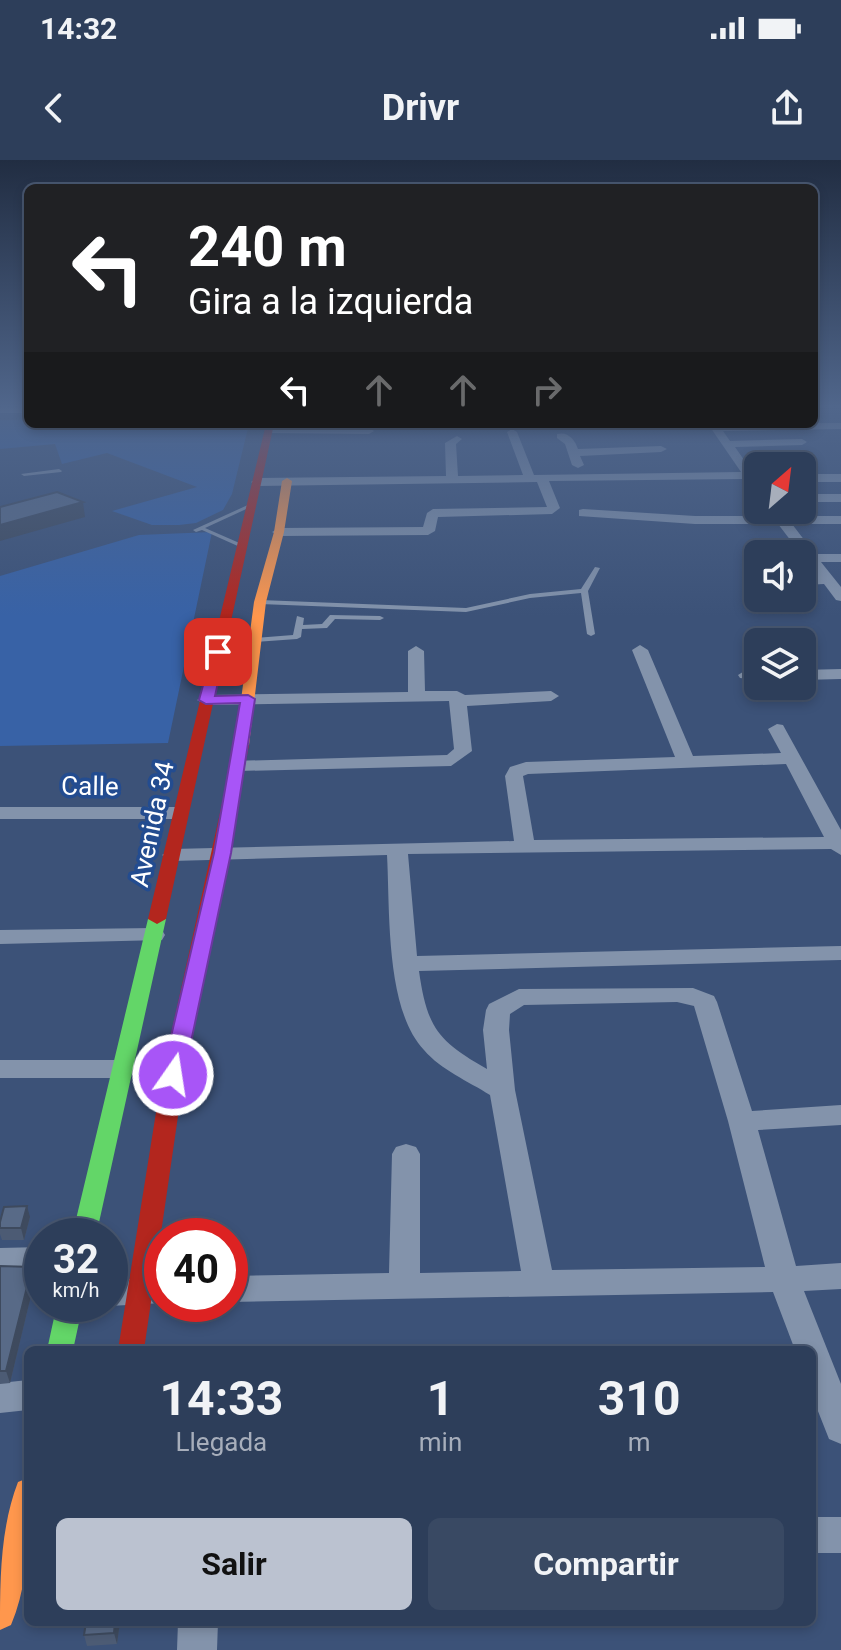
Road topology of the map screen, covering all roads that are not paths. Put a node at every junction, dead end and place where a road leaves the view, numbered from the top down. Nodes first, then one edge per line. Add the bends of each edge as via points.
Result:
1 (258, 477) edge
2 (536, 478) junction
3 (582, 478) joint
4 (816, 478) edge
5 (841, 478) edge
6 (452, 479) joint
7 (744, 480) edge
8 (287, 481) junction
9 (257, 482) junction
10 (816, 498) edge
11 (841, 498) edge
12 (252, 505) junction
13 (583, 513) dead end
14 (744, 517) edge
15 (816, 518) edge
16 (841, 520) edge
17 (196, 530) dead end
18 (205, 530) dead end
19 (279, 532) junction
20 (242, 546) junction
21 (816, 558) edge
22 (841, 558) edge
23 (816, 565) edge
24 (597, 568) dead end
25 (816, 580) edge
26 (828, 580) junction
27 (584, 591) junction
28 (841, 597) edge
29 (260, 602) junction
30 (380, 618) dead end
31 (591, 634) dead end
32 (255, 640) junction
33 (640, 650) dead end
34 (416, 651) dead end
35 (841, 674) edge
36 (816, 675) edge
37 (417, 695) junction
38 (551, 696) dead end
39 (248, 699) junction
40 (206, 700) junction
41 (458, 701) junction
42 (777, 729) dead end
43 (792, 758) junction
44 (686, 762) junction
45 (239, 765) junction
46 (0, 813) edge
47 (179, 813) junction
48 (840, 845) edge
49 (525, 846) junction
50 (397, 848) junction
51 (222, 853) junction
52 (172, 855) junction
53 (154, 935) junction
54 (0, 937) edge
55 (841, 953) edge
56 (407, 964) junction
57 (0, 1069) edge
58 (122, 1069) junction
59 (502, 1090) junction
60 (841, 1115) edge
61 (742, 1121) junction
62 (406, 1154) dead end
63 (88, 1218) edge
64 (159, 1218) edge
65 (24, 1259) edge
66 (0, 1260) edge
67 (841, 1276) edge
68 (784, 1279) junction
69 (539, 1284) junction
70 (404, 1285) junction
71 (248, 1289) edge
72 (144, 1313) edge
73 (66, 1322) edge
74 (61, 1346) edge
75 (132, 1346) edge
76 (810, 1346) edge
77 (816, 1362) edge
78 (24, 1395) edge
79 (0, 1398) edge
80 (841, 1428) edge
81 (816, 1535) edge
82 (841, 1535) edge
83 (22, 1542) edge
84 (0, 1614) edge
85 (198, 1626) edge
86 (197, 1650) edge

1 - 9 street, Avenida 34
2 - 3 street
2 - 6 street
2 - 19 street via 554,508 548,511 433,513 428,531
3 - 7 street
4 - 5 street
6 - 8 street
8 - 9 street
8 - 19 street
9 - 12 street, Avenida 34
10 - 11 street
12 - 17 lane
12 - 20 street, Avenida 34
13 - 14 street via 695,520
15 - 16 street
18 - 20 lane
19 - 29 street
20 - 40 street, Avenida 34
21 - 22 street
23 - 26 street
24 - 27 lane
25 - 26 street
26 - 28 street
27 - 29 lane via 466,610
27 - 31 lane
29 - 32 street
30 - 32 lane via 333,617 324,626 300,622 294,638
32 - 39 street
33 - 44 street
34 - 37 street
35 - 36 street
37 - 39 street
37 - 41 street via 454,695
38 - 41 street
39 - 40 street
39 - 45 street
40 - 47 street, Avenida 34
41 - 45 street via 463,751 451,760
42 - 43 street
43 - 44 street
43 - 48 street
44 - 49 street via 517,771
45 - 51 street
46 - 47 street, Calle
47 - 52 street, Avenida 34
48 - 49 street
49 - 50 street
50 - 51 street
50 - 56 street
51 - 52 street
51 - 64 street via 173,1075
52 - 53 street, Avenida 34
53 - 54 street
53 - 58 street, Avenida 34
55 - 56 street
56 - 59 street via 419,1028 431,1044
57 - 58 street
58 - 63 street, Avenida 34
59 - 61 street via 496,1030 498,1010 506,1002 519,997 693,996 705,1002
59 - 69 street
60 - 61 street
61 - 68 street
62 - 70 street
65 - 66 street
67 - 68 street
68 - 69 street
68 - 76 street
69 - 70 street
70 - 71 street
72 - 75 street
73 - 74 street
77 - 80 street
78 - 79 street
81 - 82 street
83 - 84 street
85 - 86 street

